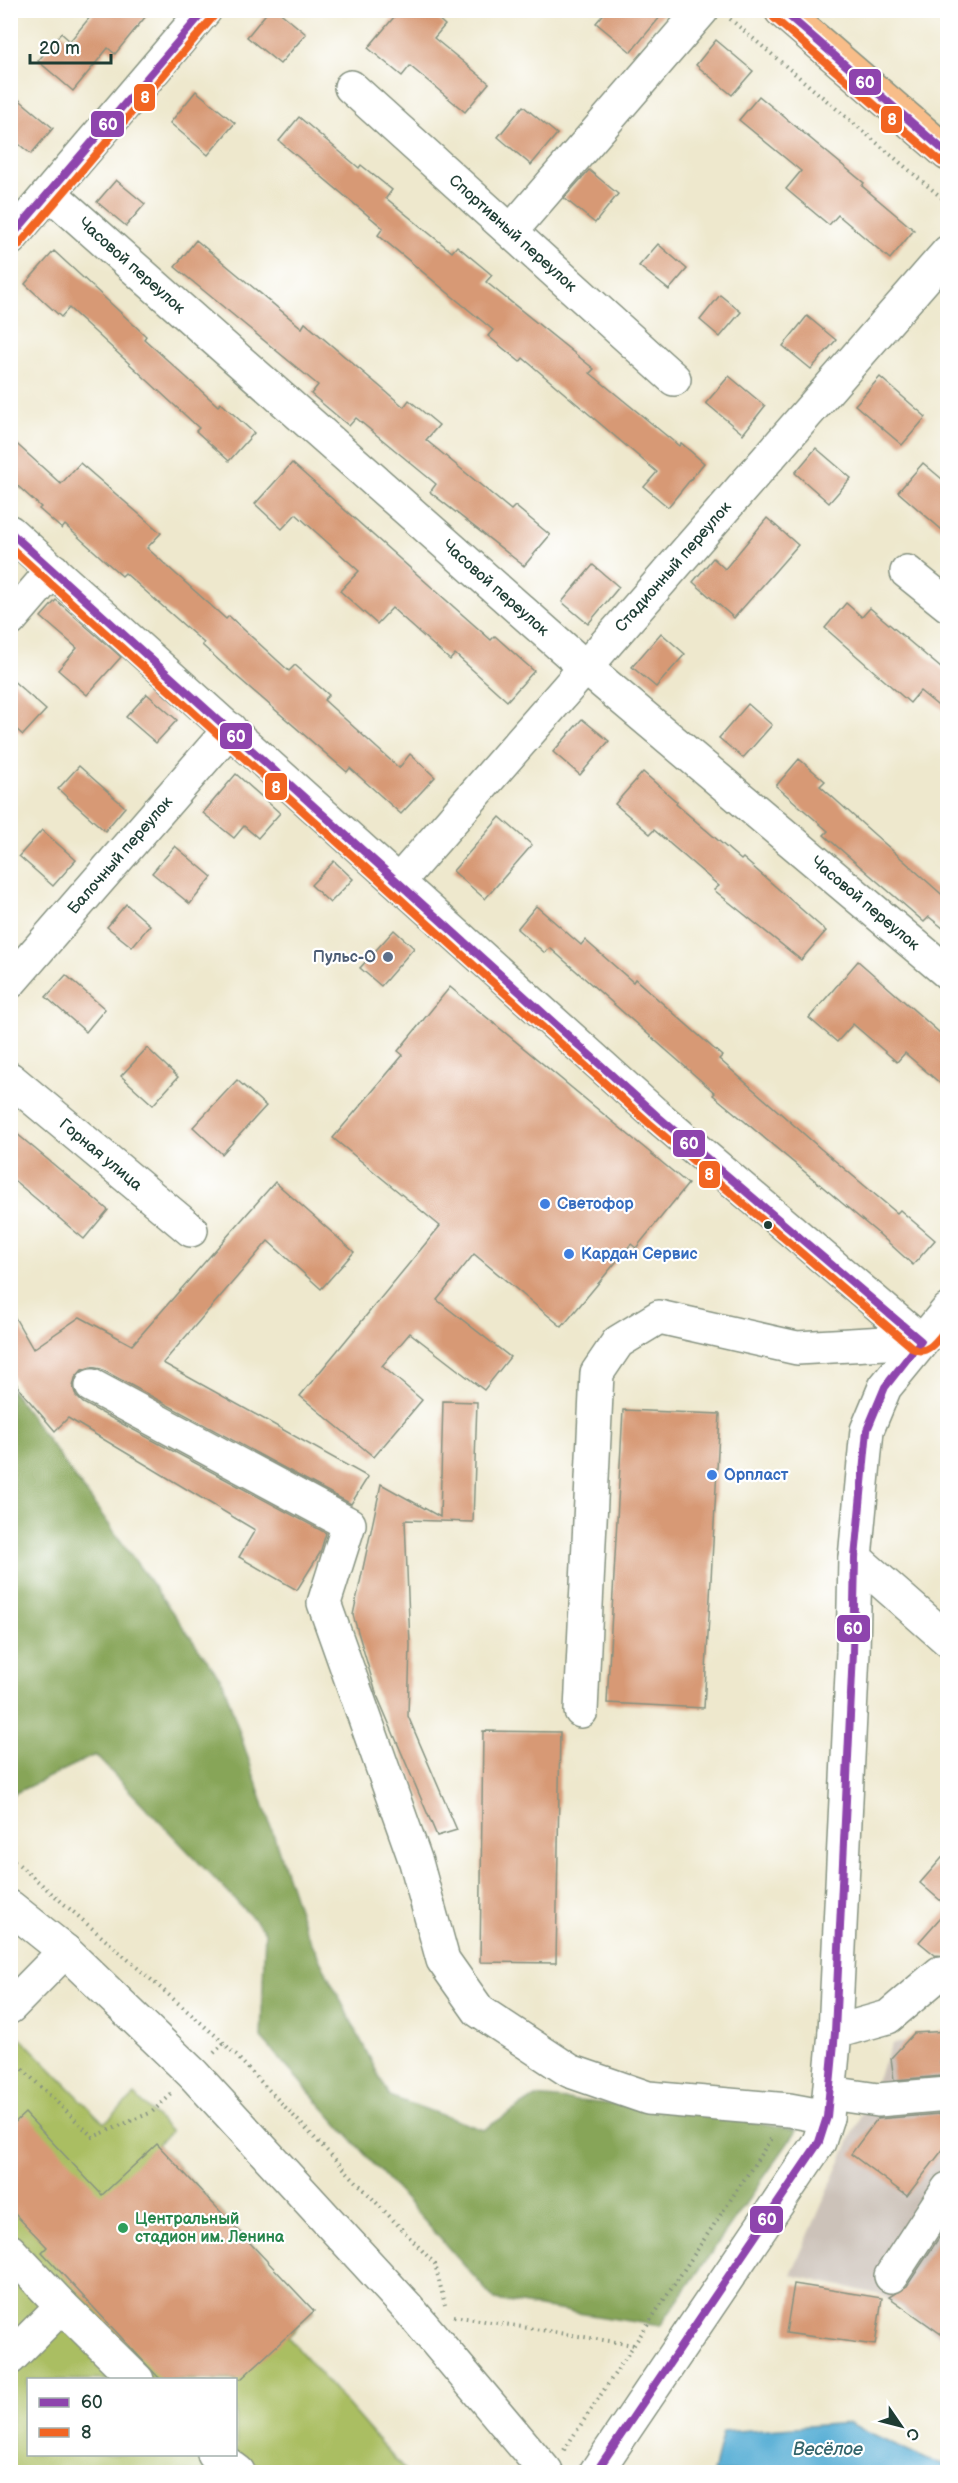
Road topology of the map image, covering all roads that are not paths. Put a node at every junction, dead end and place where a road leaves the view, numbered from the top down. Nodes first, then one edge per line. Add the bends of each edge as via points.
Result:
1 (205, 10) edge
2 (781, 10) edge
3 (716, 14) edge
4 (351, 87) dead end
5 (948, 154) edge
6 (51, 194) junction
7 (512, 230) junction
8 (10, 239) edge
9 (948, 252) edge
10 (674, 379) dead end
11 (10, 532) edge
12 (53, 570) junction
13 (906, 572) dead end
14 (948, 605) edge
15 (10, 620) edge
16 (586, 668) junction
17 (231, 729) junction
18 (399, 881) junction
19 (948, 973) edge
20 (10, 982) edge
21 (10, 1079) edge
22 (191, 1230) dead end
23 (948, 1311) edge
24 (921, 1341) junction
25 (92, 1386) dead end
26 (855, 1558) junction
27 (948, 1640) edge
28 (581, 1711) dead end
29 (10, 1907) edge
30 (65, 1951) junction
31 (940, 1973) dead end
32 (10, 2007) edge
33 (835, 2032) junction
34 (948, 2094) edge
35 (829, 2105) junction
36 (948, 2189) edge
37 (11, 2252) edge
38 (891, 2276) dead end
39 (62, 2306) junction
40 (10, 2358) edge
41 (136, 2378) edge
42 (217, 2456) edge
43 (238, 2472) edge
44 (546, 2472) edge
45 (596, 2472) edge

1 - 6 street
2 - 5 main road
3 - 7 street
4 - 7 street, Спортивный переулок
6 - 8 street
6 - 16 street, Часовой переулок
7 - 10 street, Спортивный переулок
9 - 16 street, Стадионный переулок
11 - 12 street
12 - 15 street
12 - 17 street
13 - 14 street
16 - 18 street, Стадионный переулок
16 - 19 street, Часовой переулок
17 - 18 street
17 - 20 street, Балочный переулок
18 - 24 street via 656,1115
21 - 22 street, Горная улица
23 - 24 street
24 - 26 street via 885,1387 867,1430
24 - 28 street via 797,1348 659,1317 618,1342 597,1373
25 - 35 street via 349,1524 324,1603 416,1862 443,1960 479,2011 570,2071 648,2098 789,2110
26 - 27 street
26 - 33 street
29 - 30 street
30 - 32 street
30 - 44 street via 193,2074 408,2308
31 - 33 street via 888,2017
33 - 35 street
34 - 35 street
35 - 45 street via 819,2142
36 - 38 street
37 - 39 street
39 - 40 street
39 - 41 street
42 - 43 street

